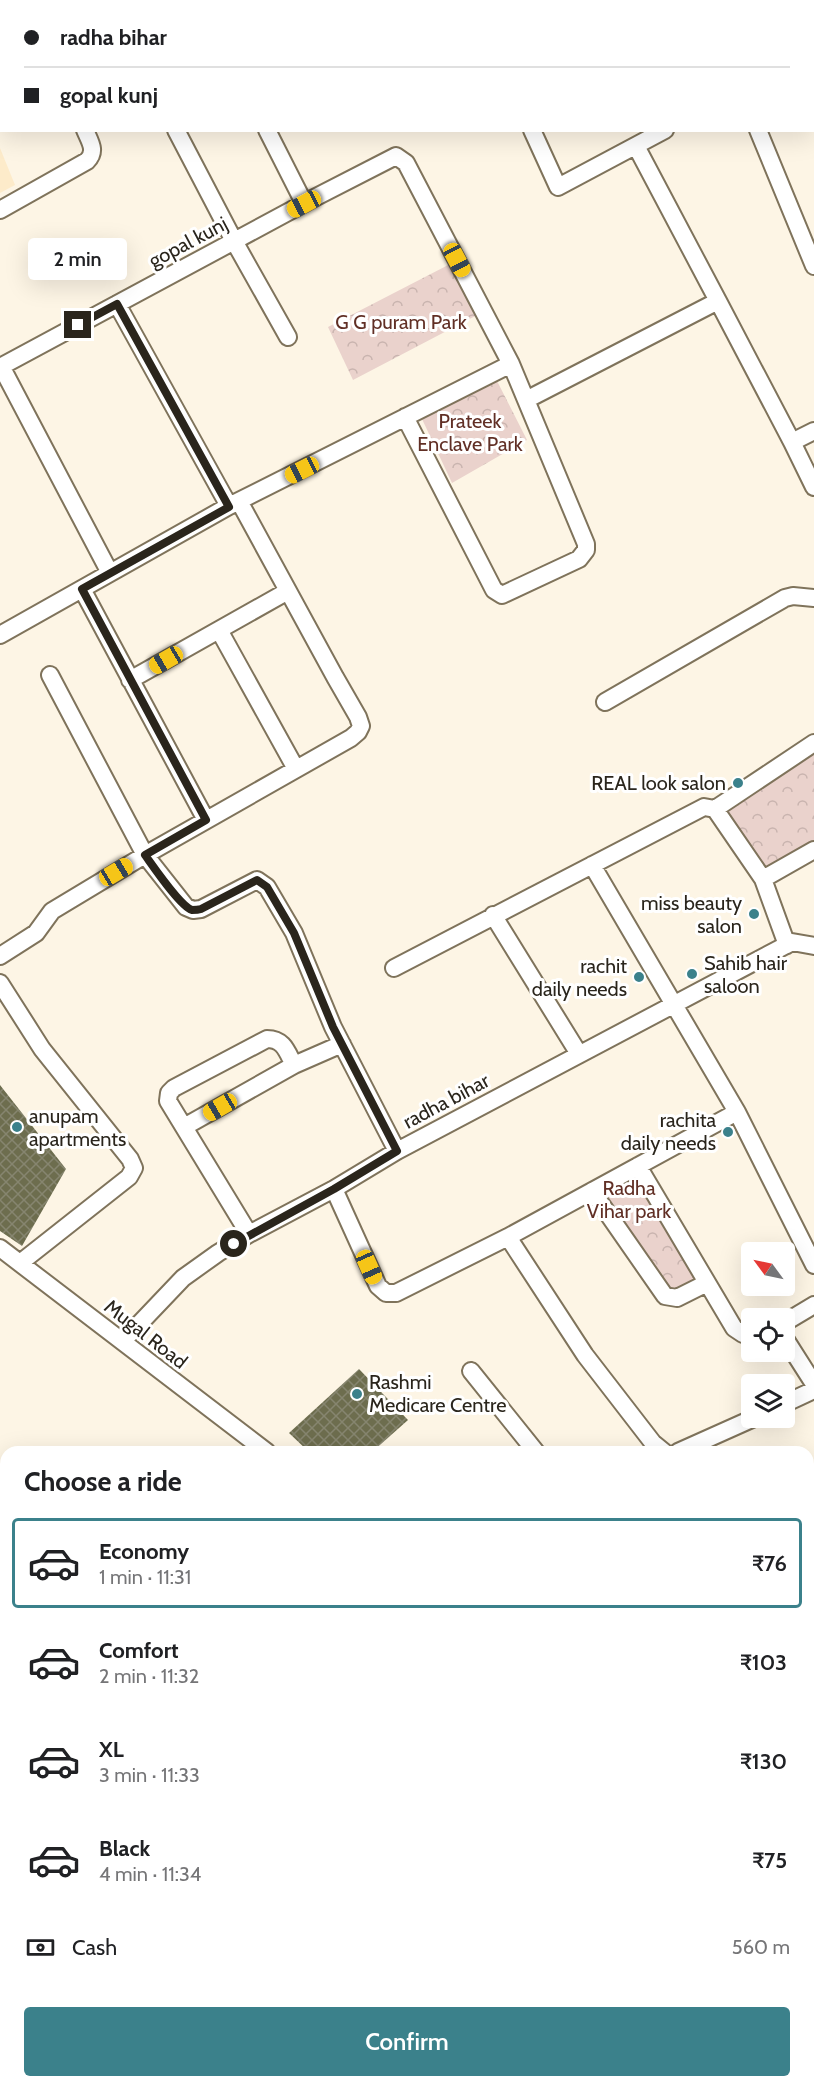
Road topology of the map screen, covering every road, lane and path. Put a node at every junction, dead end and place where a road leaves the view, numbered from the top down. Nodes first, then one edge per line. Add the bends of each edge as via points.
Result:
1 (86, 132) edge
2 (177, 132) edge
3 (268, 132) edge
4 (533, 132) edge
5 (661, 132) edge
6 (759, 132) edge
7 (636, 146) junction
8 (304, 204) junction
9 (0, 210) edge
10 (234, 241) junction
11 (814, 266) edge
12 (718, 301) junction
13 (117, 304) junction
14 (288, 337) dead end
15 (511, 364) junction
16 (1, 366) edge
17 (526, 400) junction
18 (405, 417) junction
19 (814, 431) edge
20 (792, 442) junction
21 (814, 487) edge
22 (234, 504) junction
23 (110, 573) junction
24 (82, 589) junction
25 (288, 591) junction
26 (814, 598) edge
27 (219, 630) junction
28 (0, 635) edge
29 (50, 675) dead end
30 (130, 680) junction
31 (605, 702) dead end
32 (814, 743) edge
33 (296, 769) junction
34 (715, 809) junction
35 (206, 820) junction
36 (814, 850) edge
37 (145, 855) junction
38 (592, 865) junction
39 (763, 879) junction
40 (493, 915) junction
41 (786, 945) junction
42 (814, 946) edge
43 (0, 956) edge
44 (394, 968) dead end
45 (0, 983) edge
46 (673, 1004) junction
47 (342, 1044) junction
48 (579, 1054) junction
49 (294, 1065) junction
50 (737, 1112) junction
51 (184, 1127) junction
52 (397, 1151) junction
53 (638, 1166) junction
54 (334, 1189) junction
55 (592, 1191) junction
56 (249, 1234) junction
57 (508, 1237) junction
58 (0, 1248) edge
59 (20, 1263) junction
60 (814, 1265) edge
61 (707, 1283) junction
62 (814, 1305) edge
63 (795, 1316) edge
64 (741, 1333) edge
65 (123, 1341) junction
66 (795, 1354) edge
67 (471, 1371) dead end
68 (814, 1384) edge
69 (814, 1390) edge
70 (795, 1399) edge
71 (741, 1424) edge
72 (259, 1446) edge
73 (531, 1446) edge
74 (657, 1446) edge
75 (691, 1446) edge

1 - 9 street via 92,145 87,161
2 - 10 street
3 - 8 street
4 - 7 street via 558,187
5 - 7 street
6 - 11 street
7 - 12 street
8 - 10 street, gopal kunj
8 - 15 street, gopal kunj via 396,156 406,163
10 - 13 street, gopal kunj
10 - 14 street
12 - 17 street
12 - 20 street
13 - 16 street, gopal kunj
13 - 22 street
15 - 17 street
15 - 18 street
16 - 23 street
17 - 18 street via 586,550 579,559 502,595 494,590
18 - 22 street
19 - 20 street
20 - 21 street
22 - 23 street
22 - 25 street
23 - 24 street
24 - 28 street
24 - 30 street
25 - 27 street
25 - 33 street via 361,726 351,738
26 - 31 street via 785,598
27 - 30 street
27 - 33 street
29 - 37 street
30 - 35 street
32 - 34 street
33 - 35 street
34 - 38 street via 704,807
34 - 39 street
35 - 37 street
36 - 39 street
37 - 43 street via 52,911 36,933
37 - 47 street via 175,895 193,910 257,880 267,887 294,933
38 - 40 street
38 - 46 street
39 - 41 street
40 - 44 street
40 - 48 street
41 - 42 street, radha bihar via 792,942
41 - 46 street, radha bihar
45 - 59 street via 42,1049 134,1168 129,1177
46 - 48 street, radha bihar
46 - 50 street
47 - 49 street
47 - 52 street
48 - 52 street, radha bihar
49 - 51 street
49 - 51 street via 284,1044 276,1039 267,1040 174,1088 168,1101
50 - 53 street
50 - 60 street
51 - 56 street
52 - 54 street, radha bihar
53 - 55 street
53 - 61 street
54 - 56 street, radha bihar
54 - 57 street via 378,1286 386,1293 396,1293
55 - 57 street
55 - 61 street via 665,1296 676,1298
56 - 65 street, radha bihar via 183,1278
57 - 74 street via 585,1355
58 - 59 street, Mugal Road
59 - 65 street, Mugal Road
61 - 64 street via 734,1328
62 - 63 street
65 - 72 street, Mugal Road
66 - 68 street
67 - 73 street
69 - 70 street
71 - 75 street

